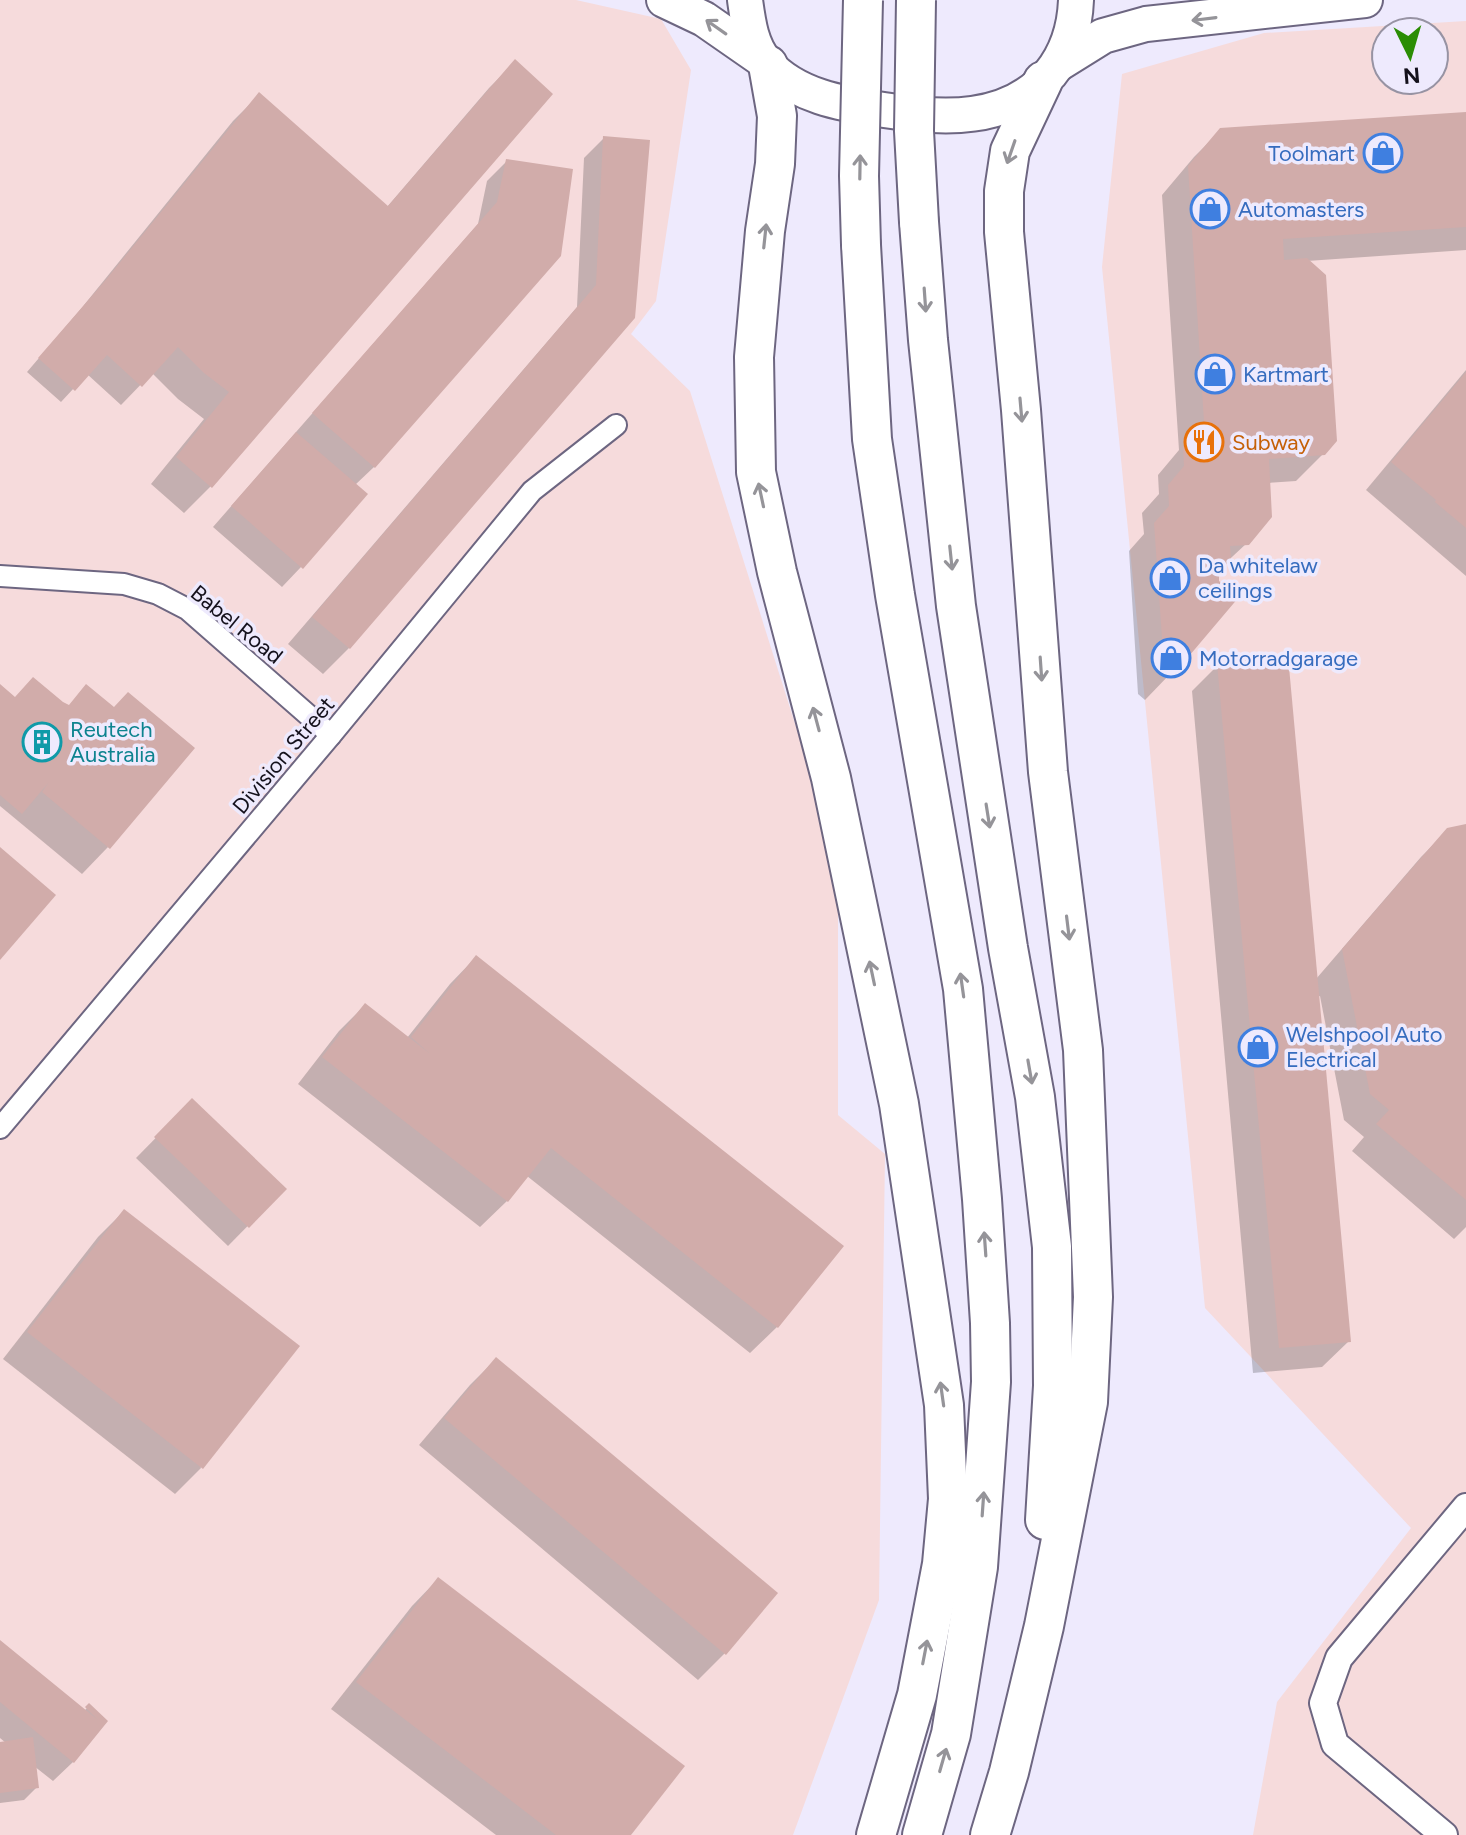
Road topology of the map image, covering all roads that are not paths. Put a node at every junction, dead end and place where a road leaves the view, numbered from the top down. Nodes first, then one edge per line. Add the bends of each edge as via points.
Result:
1 (664, 0) edge
2 (745, 0) edge
3 (863, 0) edge
4 (916, 0) edge
5 (1076, 0) edge
6 (1365, 0) edge
7 (766, 63) junction
8 (1051, 73) junction
9 (616, 425) dead end
10 (0, 576) edge
11 (331, 735) junction
12 (0, 1128) edge
13 (1466, 1507) edge
14 (1009, 1772) junction
15 (876, 1835) edge
16 (922, 1835) edge
17 (990, 1835) edge
18 (1444, 1835) edge

7 -> 1 main road via 704,19
2 - 7 main road via 753,40
16 -> 3 highway, bridge via 951,1734 978,1567 990,1323 963,989 872,439 859,176
4 -> 14 highway, bridge via 919,222 956,606 1035,1097 1052,1247 1053,1386 1044,1526
5 - 8 main road via 1073,27
6 -> 8 main road via 1146,24 1103,36
7 - 8 main road via 792,84 821,97 916,115 987,112 1015,103
15 -> 7 highway via 917,1695 942,1564 948,1499 944,1405 899,1104 831,778 756,472 754,357 777,116
8 -> 14 highway via 1010,151 1004,232 1048,772 1083,1050 1093,1297 1088,1402
9 - 11 street, Division Street via 532,491
10 - 11 street, Babel Road via 124,584 158,594 187,609
11 - 12 street, Division Street
13 - 18 street via 1339,1658 1323,1703 1335,1744
14 - 17 highway

